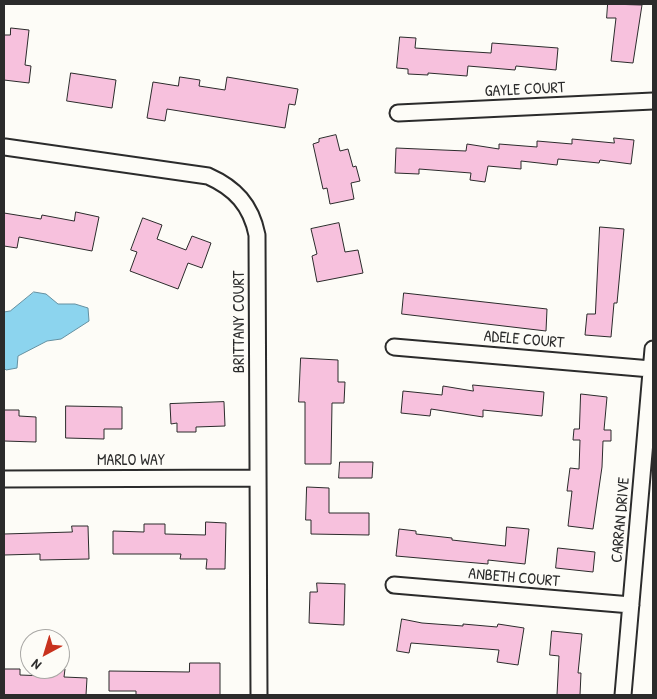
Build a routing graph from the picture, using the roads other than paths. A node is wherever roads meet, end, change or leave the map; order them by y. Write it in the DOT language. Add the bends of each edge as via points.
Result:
graph roads {
  1 [pos="653,101"];
  2 [pos="398,113"];
  3 [pos="5,147"];
  4 [pos="394,347"];
  5 [pos="653,349"];
  6 [pos="652,369"];
  7 [pos="258,478"];
  8 [pos="4,479"];
  9 [pos="394,585"];
  10 [pos="631,605"];
  11 [pos="260,695"];
  12 [pos="623,695"];
  1 -- 2 [label="street, GAYLE COURT"];
  3 -- 7 [label="street, BRITTANY COURT" via="208,176 226,184 240,197 250,212 257,235"];
  4 -- 6 [label="street, ADELE COURT"];
  5 -- 6 [label="street, CARRAN DRIVE"];
  6 -- 10 [label="street, CARRAN DRIVE"];
  7 -- 8 [label="street, MARLO WAY"];
  7 -- 11 [label="street, BRITTANY COURT"];
  9 -- 10 [label="street, ANBETH COURT"];
  10 -- 12 [label="street, CARRAN DRIVE"];
}
